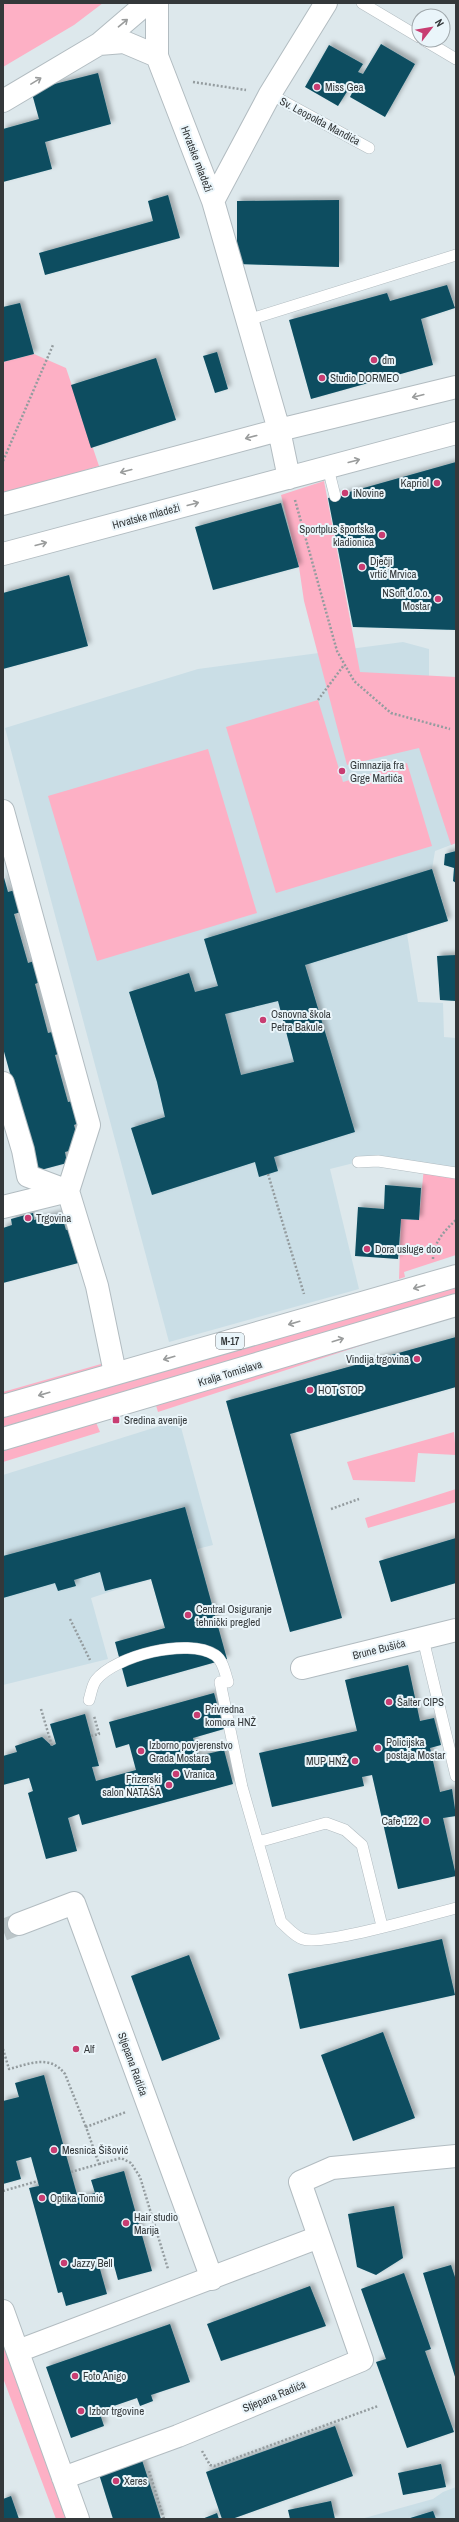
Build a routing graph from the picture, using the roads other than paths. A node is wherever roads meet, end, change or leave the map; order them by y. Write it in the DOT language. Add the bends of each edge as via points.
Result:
graph roads {
  1 [pos="147,3"];
  2 [pos="157,3"];
  3 [pos="326,3"];
  4 [pos="362,3"];
  5 [pos="411,32"];
  6 [pos="99,44"];
  7 [pos="437,48"];
  8 [pos="157,56"];
  9 [pos="456,59"];
  10 [pos="270,94"];
  11 [pos="3,101"];
  12 [pos="369,148"];
  13 [pos="213,201"];
  14 [pos="456,255"];
  15 [pos="248,320"];
  16 [pos="456,387"];
  17 [pos="279,430"];
  18 [pos="456,433"];
  19 [pos="328,468"];
  20 [pos="289,478"];
  21 [pos="335,496"];
  22 [pos="3,504"];
  23 [pos="3,554"];
  24 [pos="3,811"];
  25 [pos="6,839"];
  26 [pos="3,1082"];
  27 [pos="358,1162"];
  28 [pos="456,1173"];
  29 [pos="68,1191"];
  30 [pos="3,1206"];
  31 [pos="456,1276"];
  32 [pos="456,1304"];
  33 [pos="115,1374"];
  34 [pos="3,1406"];
  35 [pos="3,1439"];
  36 [pos="456,1630"];
  37 [pos="423,1638"];
  38 [pos="302,1668"];
  39 [pos="89,1700"];
  40 [pos="456,1776"];
  41 [pos="258,1842"];
  42 [pos="456,1908"];
  43 [pos="19,1924"];
  44 [pos="382,1926"];
  45 [pos="456,2156"];
  46 [pos="319,2237"];
  47 [pos="212,2279"];
  48 [pos="3,2311"];
  49 [pos="18,2351"];
  50 [pos="63,2478"];
  51 [pos="78,2519"];
  6 -- 1 [label="street, one-way"];
  2 -- 8 [label="street"];
  3 -- 10 [label="street, Sv. Leopolda Mandića"];
  4 -- 5 [label="lane"];
  6 -- 8 [label="street" via="124,42"];
  11 -- 6 [label="street, one-way"];
  7 -- 9 [label="lane"];
  8 -- 13 [label="street, Hrvatske mladeži"];
  10 -- 12 [label="lane, Sv. Leopolda Mandića"];
  10 -- 13 [label="street, Sv. Leopolda Mandića"];
  13 -- 15 [label="street, Hrvatske mladeži"];
  14 -- 15 [label="lane"];
  15 -- 17 [label="street, Hrvatske mladeži"];
  16 -- 17 [label="street, one-way"];
  17 -- 20 [label="street, Hrvatske mladeži"];
  17 -- 22 [label="street, one-way"];
  19 -- 18 [label="street, Hrvatske mladeži, one-way"];
  19 -- 20 [label="street, Hrvatske mladeži"];
  19 -- 21 [label="lane"];
  23 -- 20 [label="street, Hrvatske mladeži, one-way"];
  24 -- 25 [label="street"];
  25 -- 29 [label="street" via="89,1125"];
  26 -- 29 [label="street" via="28,1176"];
  27 -- 28 [label="lane" via="378,1161"];
  29 -- 30 [label="street"];
  29 -- 33 [label="street" via="97,1286"];
  31 -- 33 [label="street, M-17, one-way"];
  35 -- 32 [label="street, Kralja Tomislava, one-way"];
  33 -- 34 [label="street, M-17, one-way"];
  36 -- 37 [label="street, Brune Bušića"];
  37 -- 38 [label="street, Brune Bušića"];
  37 -- 40 [label="lane"];
  39 -- 41 [label="lane" via="95,1681 109,1669 140,1657 183,1647 195,1647 216,1655 221,1661 242,1787"];
  41 -- 44 [label="lane" via="282,1922 294,1934 304,1939 328,1939"];
  41 -- 44 [label="lane" via="326,1823 345,1830 362,1845"];
  42 -- 44 [label="lane"];
  43 -- 47 [label="street, Stjepana Radića" via="74,1903"];
  45 -- 46 [label="street, Stjepana Radića" via="332,2168 300,2182"];
  46 -- 47 [label="street"];
  46 -- 50 [label="street, Stjepana Radića" via="362,2360"];
  47 -- 49 [label="street"];
  48 -- 49 [label="street"];
  49 -- 50 [label="street"];
  50 -- 51 [label="street"];
}
